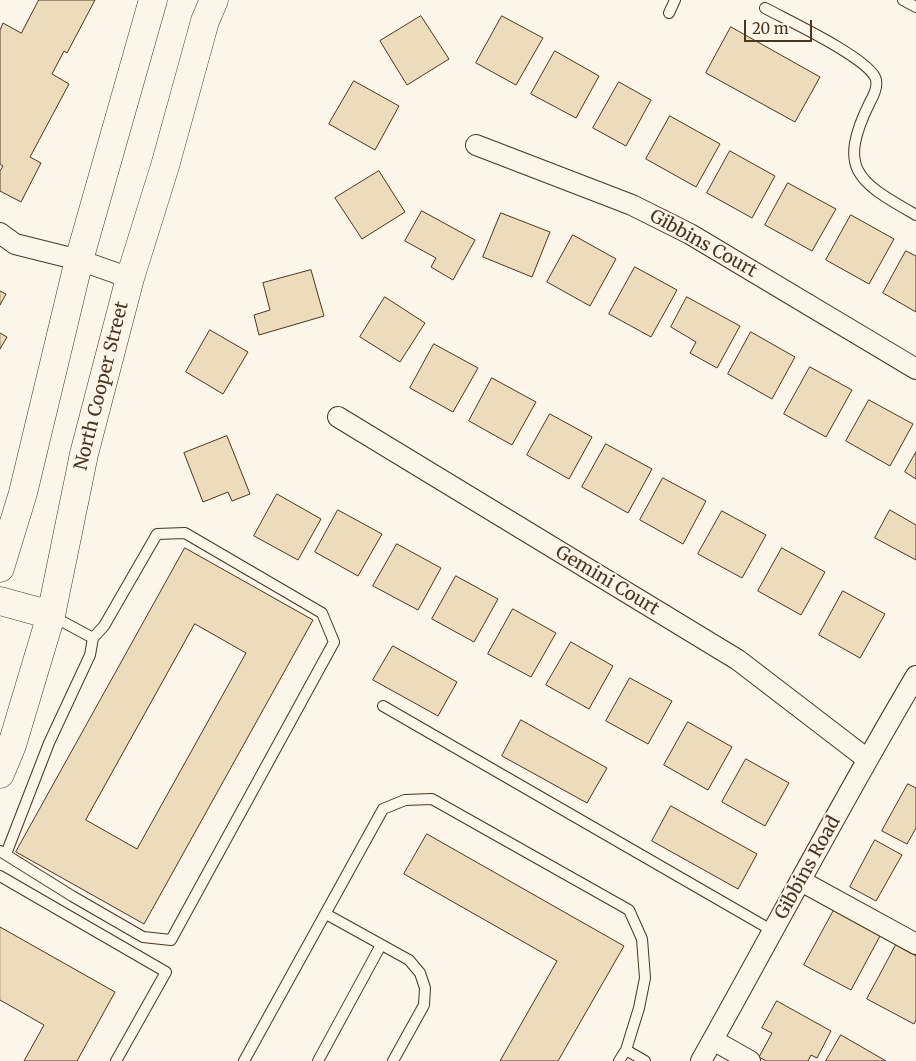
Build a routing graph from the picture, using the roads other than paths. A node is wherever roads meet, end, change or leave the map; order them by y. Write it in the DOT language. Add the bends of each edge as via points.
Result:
graph roads {
  1 [pos="153,0"];
  2 [pos="214,0"];
  3 [pos="675,0"];
  4 [pos="903,0"];
  5 [pos="916,7"];
  6 [pos="765,8"];
  7 [pos="669,13"];
  8 [pos="476,145"];
  9 [pos="916,215"];
  10 [pos="0,233"];
  11 [pos="79,260"];
  12 [pos="130,278"];
  13 [pos="916,369"];
  14 [pos="338,417"];
  15 [pos="0,568"];
  16 [pos="0,601"];
  17 [pos="50,615"];
  18 [pos="93,638"];
  19 [pos="916,676"];
  20 [pos="383,706"];
  21 [pos="867,759"];
  22 [pos="0,774"];
  23 [pos="3,852"];
  24 [pos="0,876"];
  25 [pos="801,881"];
  26 [pos="326,914"];
  27 [pos="774,931"];
  28 [pos="916,944"];
  29 [pos="381,945"];
  30 [pos="713,1040"];
  31 [pos="626,1050"];
  32 [pos="116,1061"];
  33 [pos="244,1061"];
  34 [pos="318,1061"];
  35 [pos="393,1061"];
  36 [pos="620,1061"];
  37 [pos="644,1061"];
  38 [pos="701,1061"];
  39 [pos="750,1061"];
  1 -- 11 [label="main road"];
  2 -- 12 [label="main road, North Cooper Street"];
  3 -- 7 [label="lane"];
  4 -- 5 [label="lane"];
  6 -- 9 [label="lane" via="853,56 876,78 876,88 854,147 859,173 878,193"];
  8 -- 13 [label="street, Gibbins Court" via="632,205 690,234"];
  10 -- 11 [label="street" via="15,244"];
  11 -- 12 [label="street"];
  11 -- 15 [label="main road" via="23,493"];
  12 -- 17 [label="main road, North Cooper Street" via="84,454"];
  14 -- 21 [label="street, Gemini Court" via="738,660"];
  16 -- 17 [label="main road"];
  17 -- 18 [label="lane"];
  17 -- 22 [label="main road, North Cooper Street" via="12,745"];
  18 -- 23 [label="lane" via="90,656"];
  18 -- 23 [label="lane" via="104,626 157,534 185,533 322,613 334,642 171,940 143,937"];
  19 -- 21 [label="street, Gibbins Road"];
  20 -- 27 [label="lane"];
  21 -- 25 [label="street, Gibbins Road"];
  24 -- 32 [label="lane" via="166,972"];
  25 -- 27 [label="street, Gibbins Road"];
  25 -- 28 [label="street"];
  26 -- 29 [label="lane"];
  26 -- 31 [label="lane" via="384,809 405,800 432,798 629,910 642,939 645,978"];
  26 -- 33 [label="lane"];
  27 -- 30 [label="street, Gibbins Road"];
  29 -- 34 [label="lane"];
  29 -- 35 [label="lane" via="408,960 420,973 425,988 424,1005"];
  30 -- 38 [label="street, Gibbins Road"];
  30 -- 39 [label="street"];
  31 -- 36 [label="lane"];
  31 -- 37 [label="lane"];
}
